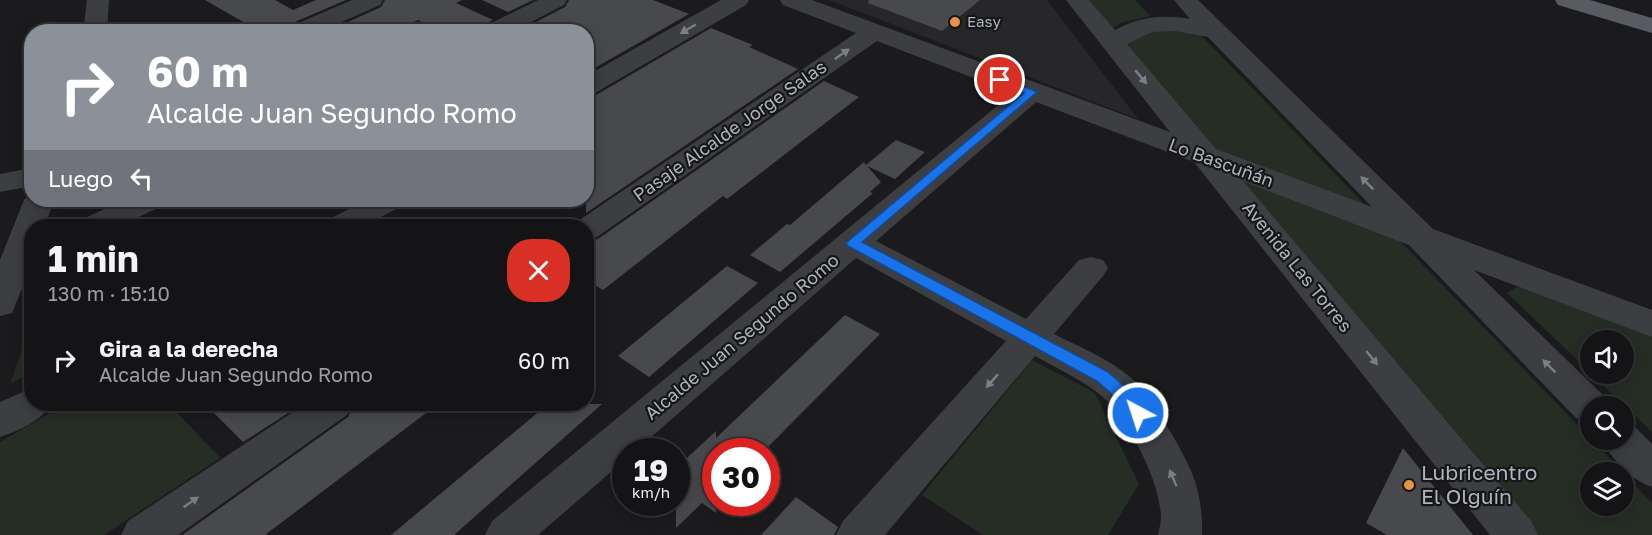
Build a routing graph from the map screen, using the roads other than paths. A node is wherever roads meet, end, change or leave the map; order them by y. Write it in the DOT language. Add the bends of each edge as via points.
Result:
graph roads {
  1 [pos="98,0"];
  2 [pos="372,0"];
  3 [pos="556,0"];
  4 [pos="738,0"];
  5 [pos="791,0"];
  6 [pos="1077,0"];
  7 [pos="1185,0"];
  8 [pos="1574,1"];
  9 [pos="96,24"];
  10 [pos="316,24"];
  11 [pos="508,24"];
  12 [pos="1652,26"];
  13 [pos="874,32"];
  14 [pos="1216,32"];
  15 [pos="1113,43"];
  16 [pos="594,82"];
  17 [pos="1031,92"];
  18 [pos="1209,159"];
  19 [pos="24,178"];
  20 [pos="0,183"];
  21 [pos="134,207"];
  22 [pos="375,207"];
  23 [pos="109,219"];
  24 [pos="354,219"];
  25 [pos="594,224"];
  26 [pos="1418,235"];
  27 [pos="853,243"];
  28 [pos="23,261"];
  29 [pos="1091,268"];
  30 [pos="0,304"];
  31 [pos="1652,324"];
  32 [pos="1030,337"];
  33 [pos="1580,397"];
  34 [pos="24,408"];
  35 [pos="324,411"];
  36 [pos="0,421"];
  37 [pos="1632,450"];
  38 [pos="1652,470"];
  39 [pos="143,535"];
  40 [pos="507,535"];
  41 [pos="858,535"];
  42 [pos="1180,535"];
  43 [pos="1516,535"];
  1 -- 9 [label="street"];
  2 -- 10 [label="street"];
  3 -- 11 [label="street"];
  4 -- 16 [label="street, one-way"];
  5 -- 13 [label="street, Lo Bascuñán"];
  6 -- 15 [label="street, Avenida Las Torres"];
  7 -- 14 [label="street"];
  8 -- 12 [label="main road"];
  13 -- 17 [label="street, Lo Bascuñán"];
  25 -- 13 [label="street, Pasaje Alcalde Jorge Salas, one-way"];
  14 -- 15 [label="street" via="1183,24 1150,23"];
  26 -- 14 [label="street, one-way"];
  15 -- 18 [label="street, Avenida Las Torres, one-way"];
  17 -- 18 [label="street, Lo Bascuñán"];
  17 -- 27 [label="street, Alcalde Juan Segundo Romo"];
  18 -- 26 [label="street, Lo Bascuñán"];
  18 -- 43 [label="street, Avenida Las Torres, one-way"];
  19 -- 20 [label="street"];
  21 -- 23 [label="street"];
  22 -- 24 [label="street"];
  26 -- 31 [label="street, Lo Bascuñán"];
  33 -- 26 [label="street, one-way"];
  27 -- 32 [label="street"];
  27 -- 40 [label="street, Alcalde Juan Segundo Romo"];
  28 -- 30 [label="street"];
  29 -- 32 [label="street"];
  32 -- 41 [label="street, one-way"];
  42 -- 32 [label="street, one-way" via="1182,516 1174,479 1128,399 1103,377"];
  34 -- 36 [label="street"];
  39 -- 35 [label="street, one-way"];
  37 -- 38 [label="street"];
}
